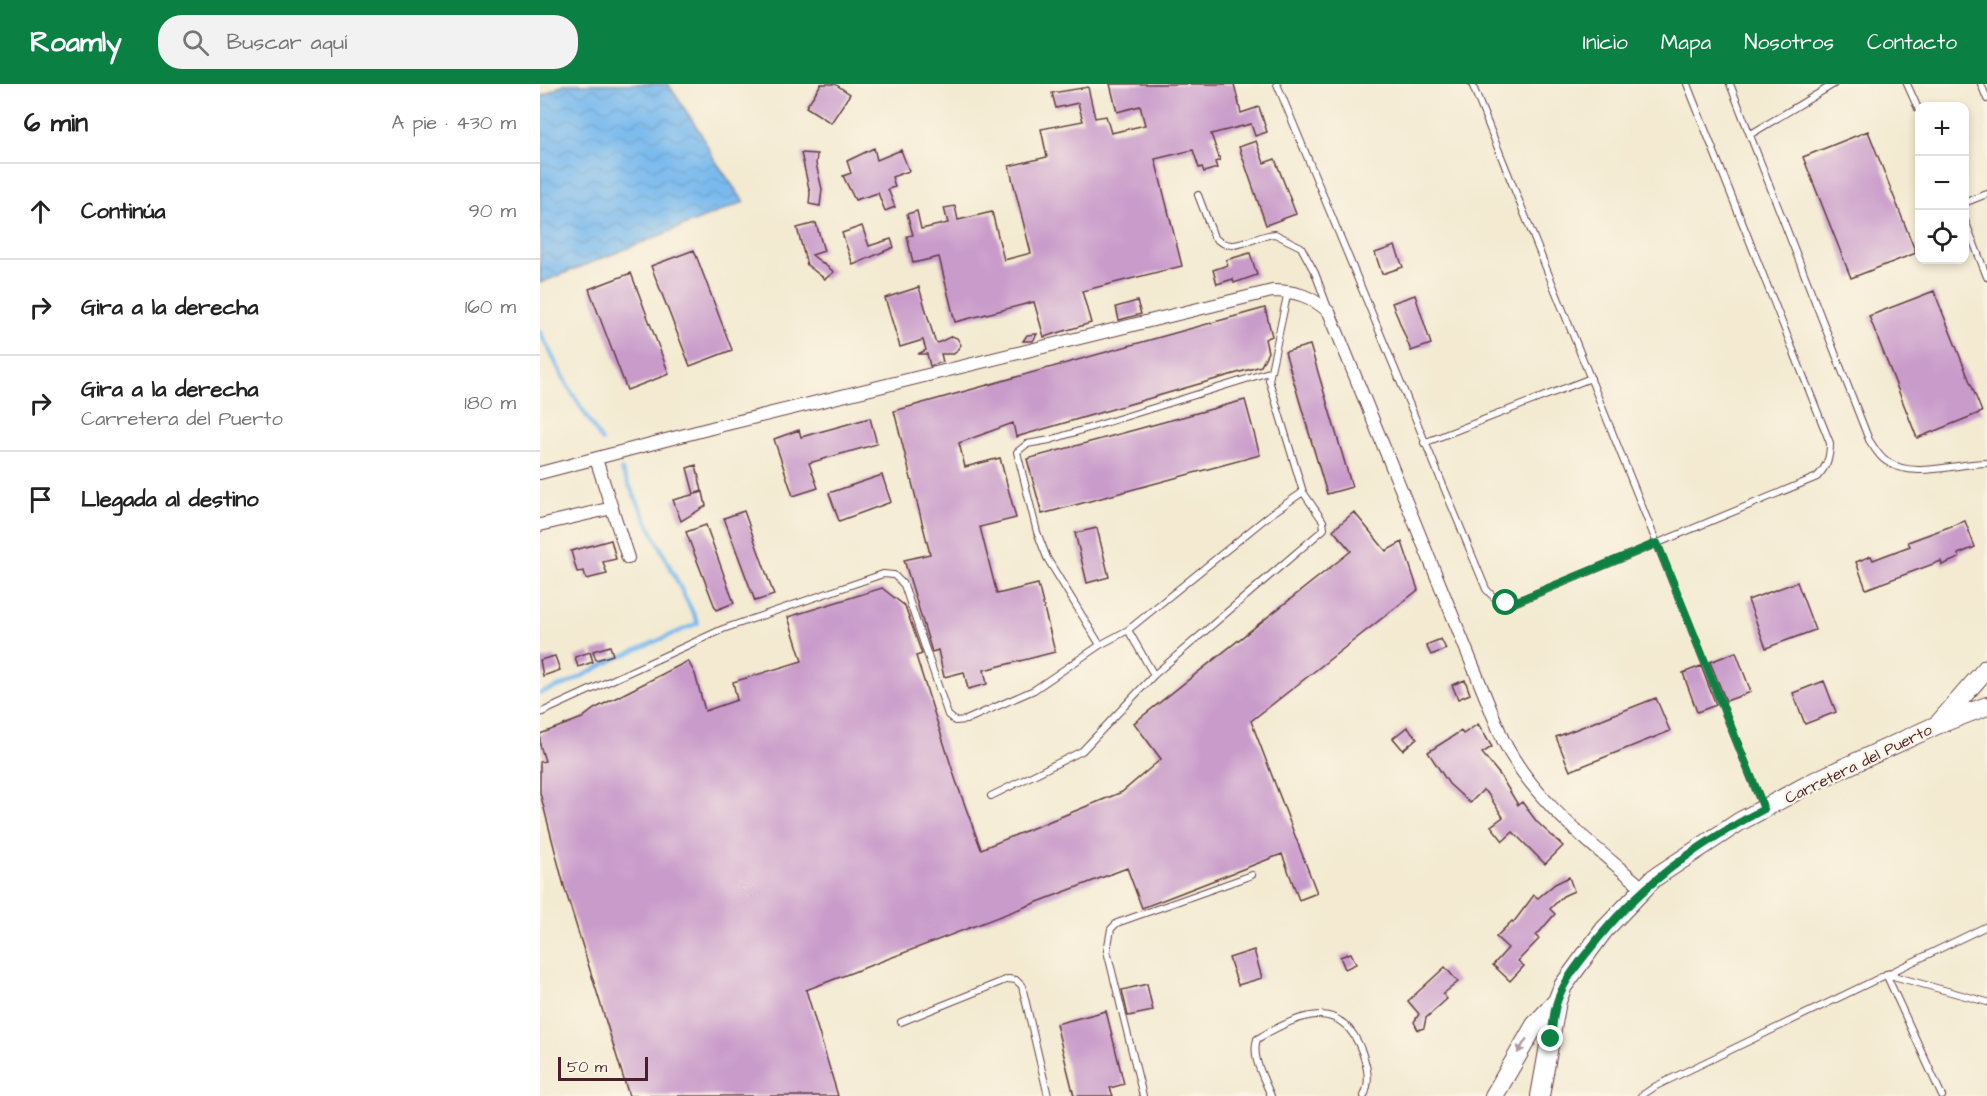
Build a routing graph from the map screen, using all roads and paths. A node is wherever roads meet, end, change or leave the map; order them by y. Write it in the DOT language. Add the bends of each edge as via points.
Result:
graph roads {
  1 [pos="1277,84"];
  2 [pos="1472,84"];
  3 [pos="1688,84"];
  4 [pos="1730,84"];
  5 [pos="1834,84"];
  6 [pos="1907,84"];
  7 [pos="1981,84"];
  8 [pos="1987,99"];
  9 [pos="1915,102"];
  10 [pos="1751,134"];
  11 [pos="1987,194"];
  12 [pos="1198,195"];
  13 [pos="1969,201"];
  14 [pos="1969,229"];
  15 [pos="1987,277"];
  16 [pos="1289,291"];
  17 [pos="1329,312"];
  18 [pos="1269,372"];
  19 [pos="1591,378"];
  20 [pos="1424,443"];
  21 [pos="596,459"];
  22 [pos="1987,463"];
  23 [pos="540,473"];
  24 [pos="1303,492"];
  25 [pos="612,508"];
  26 [pos="540,525"];
  27 [pos="1657,543"];
  28 [pos="628,558"];
  29 [pos="1128,630"];
  30 [pos="1100,645"];
  31 [pos="1987,668"];
  32 [pos="1154,675"];
  33 [pos="1987,706"];
  34 [pos="540,713"];
  35 [pos="1937,725"];
  36 [pos="991,796"];
  37 [pos="1764,809"];
  38 [pos="1252,876"];
  39 [pos="1644,889"];
  40 [pos="1987,926"];
  41 [pos="1886,974"];
  42 [pos="1557,1002"];
  43 [pos="1987,1002"];
  44 [pos="901,1022"];
  45 [pos="1048,1096"];
  46 [pos="1143,1096"];
  47 [pos="1271,1096"];
  48 [pos="1364,1096"];
  49 [pos="1494,1096"];
  50 [pos="1505,1096"];
  51 [pos="1510,1096"];
  52 [pos="1540,1096"];
  53 [pos="1641,1096"];
  54 [pos="1942,1096"];
  1 -- 20 [label="lane"];
  2 -- 19 [label="lane"];
  3 -- 27 [label="lane" via="1830,443 1830,457 1817,477"];
  4 -- 10 [label="lane"];
  5 -- 10 [label="lane"];
  6 -- 9 [label="lane"];
  7 -- 8 [label="lane"];
  10 -- 22 [label="lane" via="1869,440 1885,461 1900,468"];
  11 -- 13 [label="lane"];
  12 -- 17 [label="lane" via="1218,242 1238,245 1275,234 1301,247 1316,273"];
  14 -- 15 [label="lane"];
  16 -- 17 [label="street" via="1314,299"];
  16 -- 18 [label="lane"];
  16 -- 21 [label="street" via="1272,291"];
  17 -- 39 [label="street" via="1520,772 1555,813"];
  18 -- 24 [label="lane"];
  18 -- 30 [label="lane" via="1027,444 1017,452 1047,558"];
  19 -- 20 [label="lane"];
  19 -- 27 [label="lane"];
  20 -- 27 [label="lane" via="1486,589 1494,599 1515,602"];
  21 -- 23 [label="street"];
  21 -- 25 [label="street"];
  24 -- 29 [label="lane"];
  24 -- 32 [label="lane" via="1323,520 1324,529"];
  25 -- 26 [label="street"];
  25 -- 28 [label="street"];
  27 -- 37 [label="lane"];
  29 -- 30 [label="lane"];
  29 -- 32 [label="lane"];
  30 -- 34 [label="lane" via="1034,690 966,720 955,721 948,716 904,585 894,575 883,574 723,629"];
  31 -- 35 [label="main road"];
  32 -- 36 [label="lane" via="1082,751"];
  33 -- 35 [label="main road, Carretera del Puerto"];
  35 -- 37 [label="main road, Carretera del Puerto"];
  37 -- 39 [label="main road, Carretera del Puerto" via="1654,878"];
  38 -- 46 [label="lane" via="1117,923 1111,929 1107,951"];
  39 -- 42 [label="main road, Carretera del Puerto" via="1604,930 1570,974"];
  40 -- 41 [label="lane"];
  41 -- 43 [label="lane"];
  41 -- 53 [label="lane"];
  41 -- 54 [label="lane"];
  42 -- 49 [label="main road, Carretera del Puerto, one-way" via="1535,1025"];
  42 -- 52 [label="main road, Carretera del Puerto"];
  44 -- 45 [label="lane" via="1008,979 1016,980 1022,986"];
  47 -- 48 [label="lane" via="1256,1058 1257,1039 1280,1025 1318,1013 1340,1020 1354,1032 1368,1070"];
  50 -- 51 [label="main road"];
}
